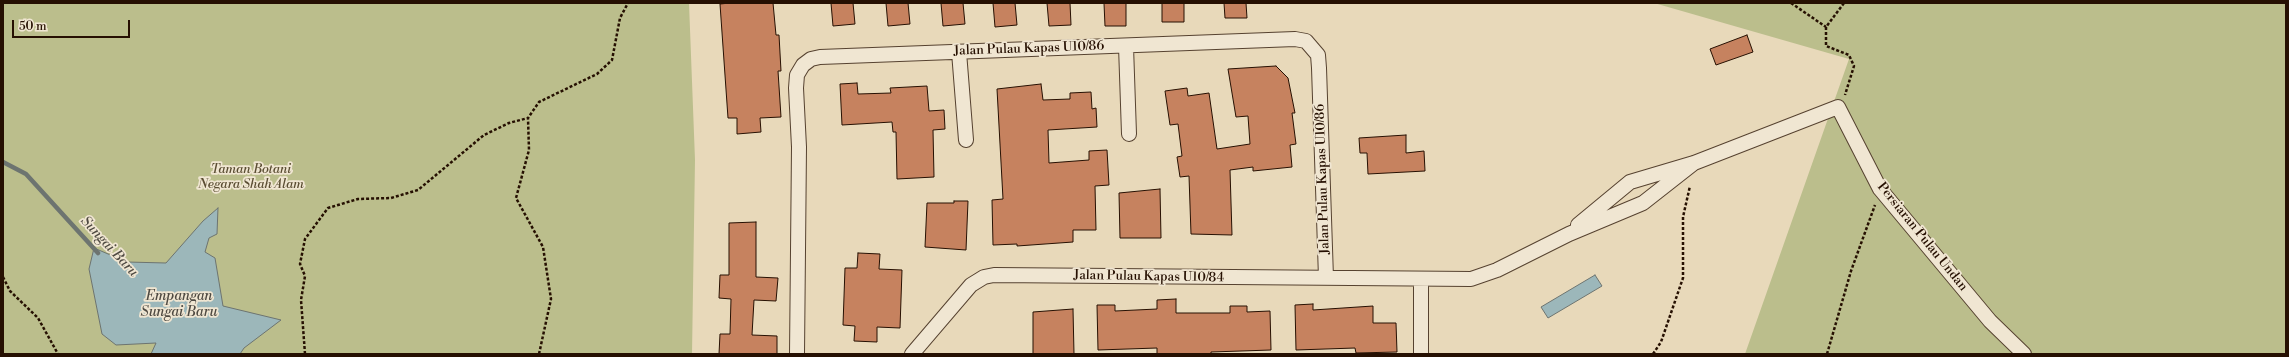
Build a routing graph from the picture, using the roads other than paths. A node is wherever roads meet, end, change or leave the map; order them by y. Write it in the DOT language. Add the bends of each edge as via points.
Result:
graph roads {
  1 [pos="1126,46"];
  2 [pos="959,52"];
  3 [pos="1129,134"];
  4 [pos="966,140"];
  5 [pos="1694,164"];
  6 [pos="1569,234"];
  7 [pos="1326,278"];
  8 [pos="1421,279"];
  9 [pos="797,354"];
  10 [pos="912,354"];
  11 [pos="1420,354"];
  12 [pos="2024,354"];
  1 -- 2 [label="street, Jalan Pulau Kapas U10/86"];
  1 -- 3 [label="street"];
  1 -- 7 [label="street, Jalan Pulau Kapas U10/86" via="1295,39 1306,41 1313,48 1318,55 1319,68"];
  2 -- 4 [label="street"];
  2 -- 9 [label="street, Jalan Pulau Kapas U10/86" via="820,57 811,59 797,74"];
  5 -- 6 [label="street" via="1643,203"];
  5 -- 6 [label="street" via="1630,182"];
  5 -- 12 [label="street, Persiaran Pulau Undan" via="1838,107 1880,189 1990,321"];
  6 -- 8 [label="street, Jalan Pulau Kapas U10/84" via="1497,270 1471,279"];
  7 -- 8 [label="street, Jalan Pulau Kapas U10/84"];
  7 -- 10 [label="street, Jalan Pulau Kapas U10/84" via="984,277 971,285"];
  8 -- 11 [label="street"];
}
